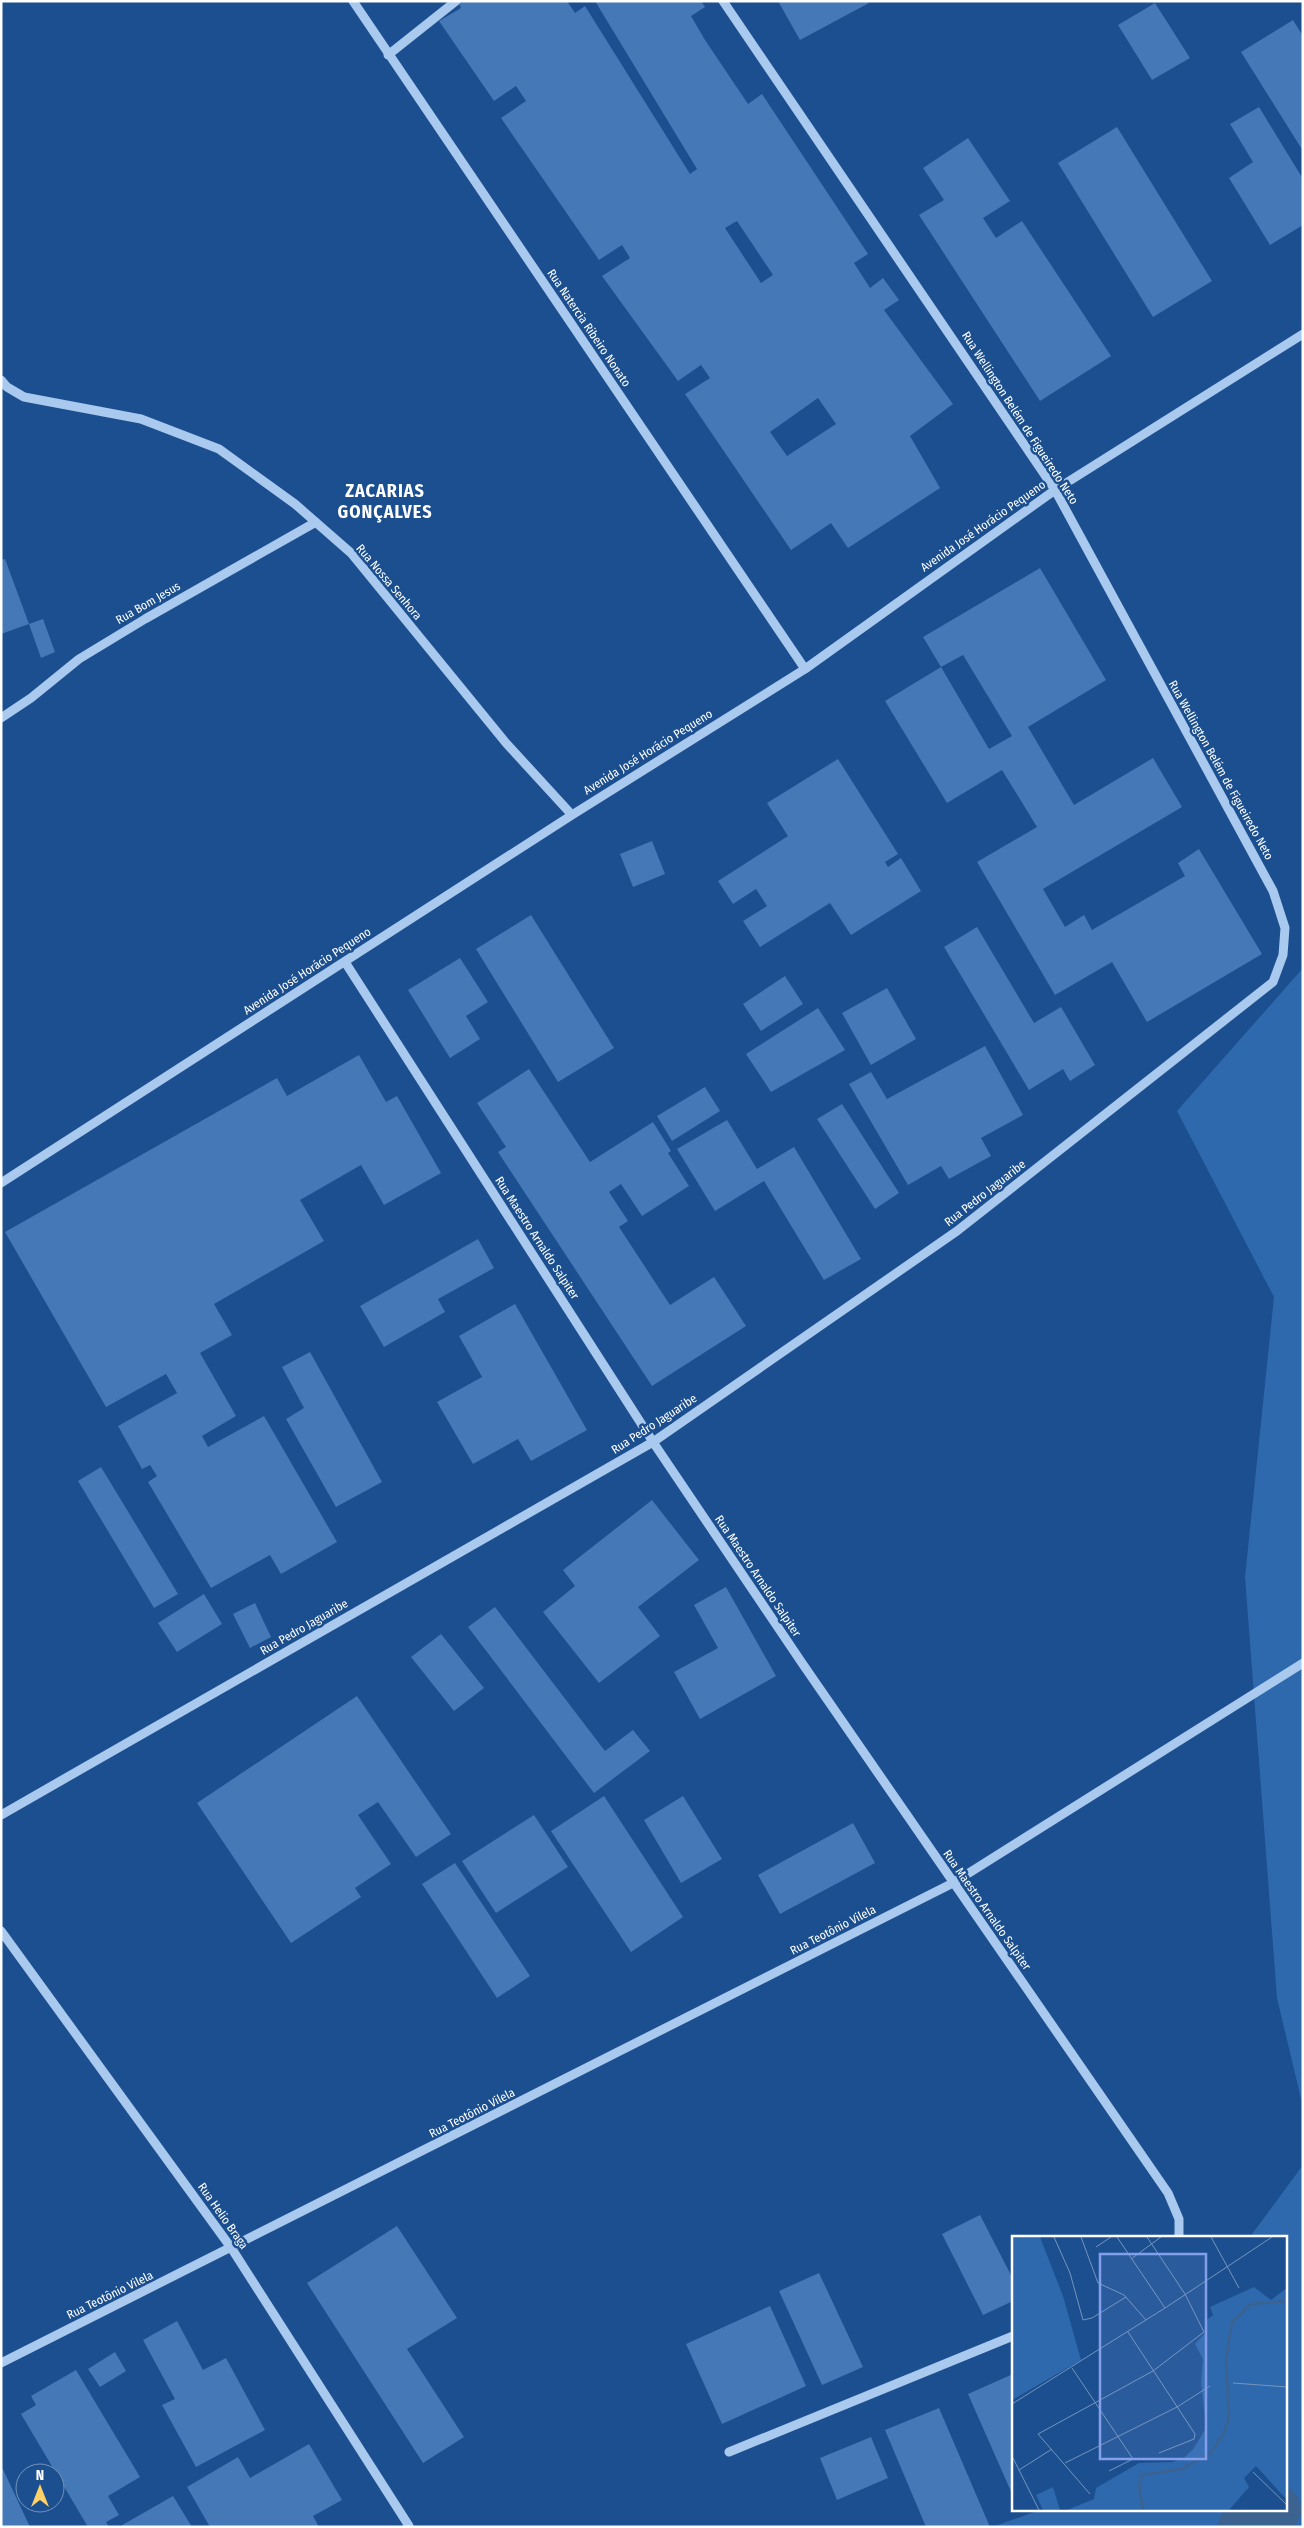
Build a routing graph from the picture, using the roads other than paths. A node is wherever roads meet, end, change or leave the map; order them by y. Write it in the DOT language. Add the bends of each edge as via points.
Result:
graph roads {
  1 [pos="353,1"];
  2 [pos="456,1"];
  3 [pos="723,1"];
  4 [pos="388,54"];
  5 [pos="1303,334"];
  6 [pos="1,380"];
  7 [pos="1055,490"];
  8 [pos="316,522"];
  9 [pos="805,669"];
  10 [pos="1,718"];
  11 [pos="572,815"];
  12 [pos="345,962"];
  13 [pos="1273,982"];
  14 [pos="1,1183"];
  15 [pos="652,1442"];
  16 [pos="1303,1663"];
  17 [pos="1,1815"];
  18 [pos="953,1883"];
  19 [pos="1,1931"];
  20 [pos="1179,2236"];
  21 [pos="232,2249"];
  22 [pos="1012,2336"];
  23 [pos="1,2363"];
  24 [pos="729,2452"];
  25 [pos="408,2526"];
  1 -- 4 [label="street, Rua Natercia Ribeiro Nonato"];
  2 -- 4 [label="street"];
  3 -- 7 [label="street, Rua Wellington Belém de Figueiredo Neto"];
  4 -- 9 [label="street, Rua Natercia Ribeiro Nonato"];
  5 -- 7 [label="street, Avenida José Horácio Pequeno"];
  6 -- 8 [label="street, Rua Nossa Senhora" via="24,397 141,419 219,449"];
  7 -- 9 [label="street, Avenida José Horácio Pequeno"];
  7 -- 13 [label="street, Rua Wellington Belém de Figueiredo Neto" via="1273,890 1285,928 1283,955"];
  8 -- 10 [label="street, Rua Bom Jesus" via="95,649"];
  8 -- 11 [label="street, Rua Nossa Senhora" via="351,553 506,743"];
  9 -- 11 [label="street, Avenida José Horácio Pequeno"];
  11 -- 12 [label="street, Avenida José Horácio Pequeno"];
  12 -- 14 [label="street, Avenida José Horácio Pequeno"];
  12 -- 15 [label="street, Rua Maestro Arnaldo Salpiter"];
  13 -- 15 [label="street, Rua Pedro Jaguaribe" via="957,1231"];
  15 -- 17 [label="street, Rua Pedro Jaguaribe"];
  15 -- 18 [label="street, Rua Maestro Arnaldo Salpiter"];
  16 -- 18 [label="street, Rua Teotônio Vilela"];
  18 -- 20 [label="street, Rua Maestro Arnaldo Salpiter" via="1168,2193 1179,2219"];
  18 -- 21 [label="street, Rua Teotônio Vilela"];
  19 -- 21 [label="street, Rua Helio Braga"];
  21 -- 23 [label="street, Rua Teotônio Vilela"];
  21 -- 25 [label="street, Rua Helio Braga"];
  22 -- 24 [label="street"];
}
